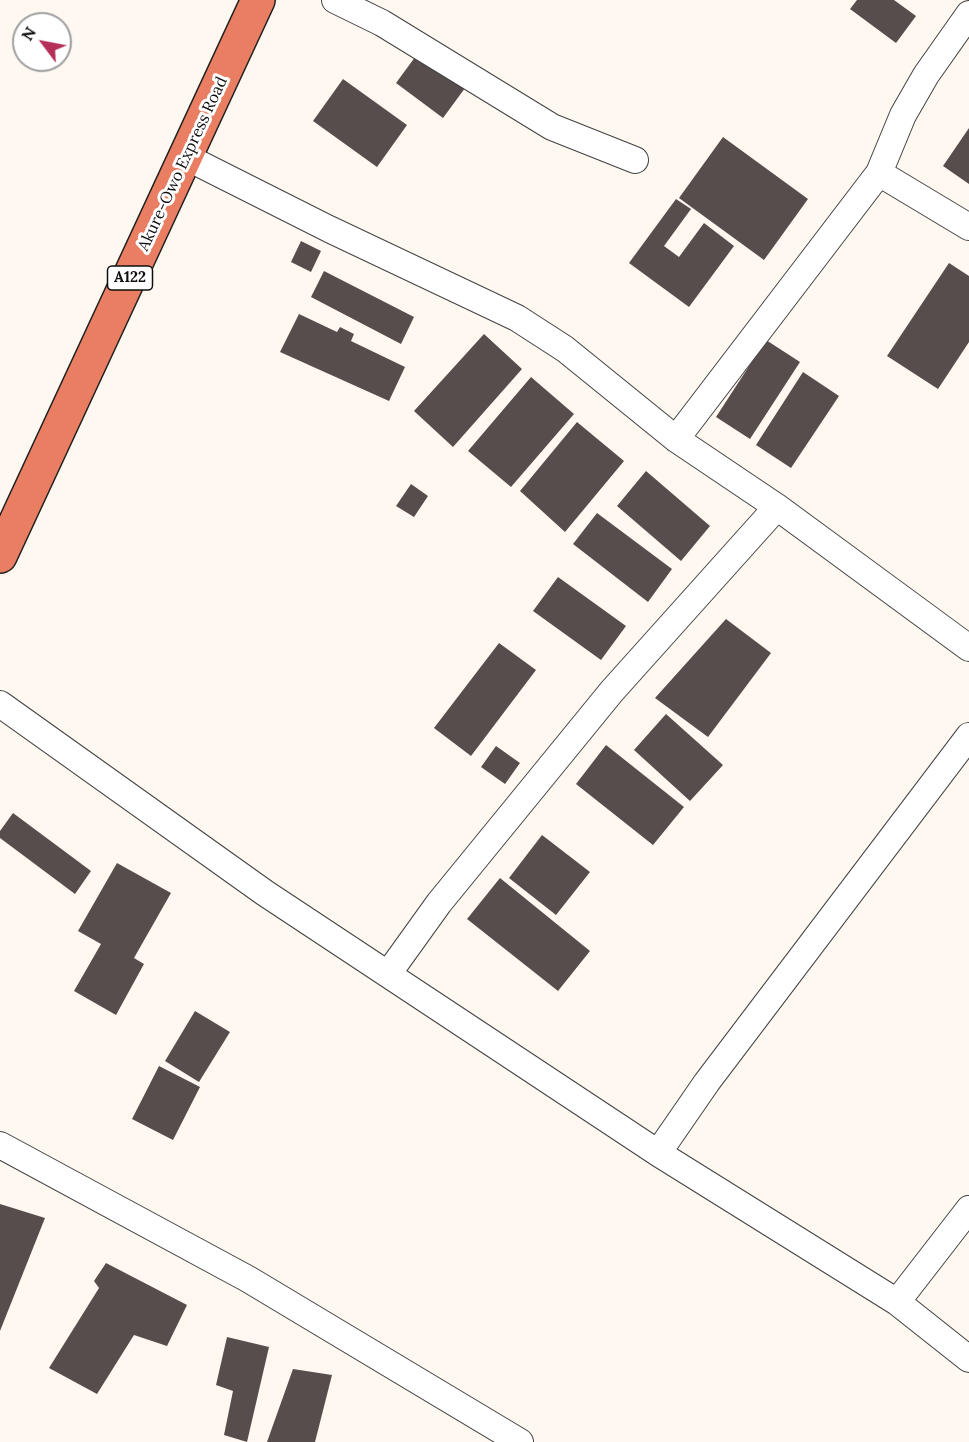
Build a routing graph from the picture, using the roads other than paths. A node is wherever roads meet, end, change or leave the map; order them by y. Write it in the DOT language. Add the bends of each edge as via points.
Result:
graph roads {
  1 [pos="258,0"];
  2 [pos="335,0"];
  3 [pos="969,14"];
  4 [pos="186,157"];
  5 [pos="635,160"];
  6 [pos="879,173"];
  7 [pos="969,228"];
  8 [pos="676,439"];
  9 [pos="777,507"];
  10 [pos="0,556"];
  11 [pos="969,648"];
  12 [pos="0,704"];
  13 [pos="969,736"];
  14 [pos="388,974"];
  15 [pos="0,1145"];
  16 [pos="658,1153"];
  17 [pos="969,1209"];
  18 [pos="897,1302"];
  19 [pos="969,1359"];
  20 [pos="520,1442"];
  1 -- 4 [label="highway, Akure-Owo Express Road / A122"];
  2 -- 5 [label="street" via="382,23 552,127"];
  3 -- 6 [label="street" via="903,115"];
  4 -- 8 [label="street" via="517,318 565,349"];
  4 -- 10 [label="highway, Akure-Owo Express Road / A122"];
  6 -- 7 [label="street"];
  6 -- 8 [label="street"];
  8 -- 9 [label="street"];
  9 -- 11 [label="street"];
  9 -- 14 [label="street" via="612,691 439,903"];
  12 -- 14 [label="street" via="265,893"];
  13 -- 16 [label="street" via="728,1054"];
  14 -- 16 [label="street"];
  15 -- 20 [label="street" via="248,1279"];
  16 -- 18 [label="street"];
  17 -- 18 [label="street"];
  18 -- 19 [label="street"];
}
